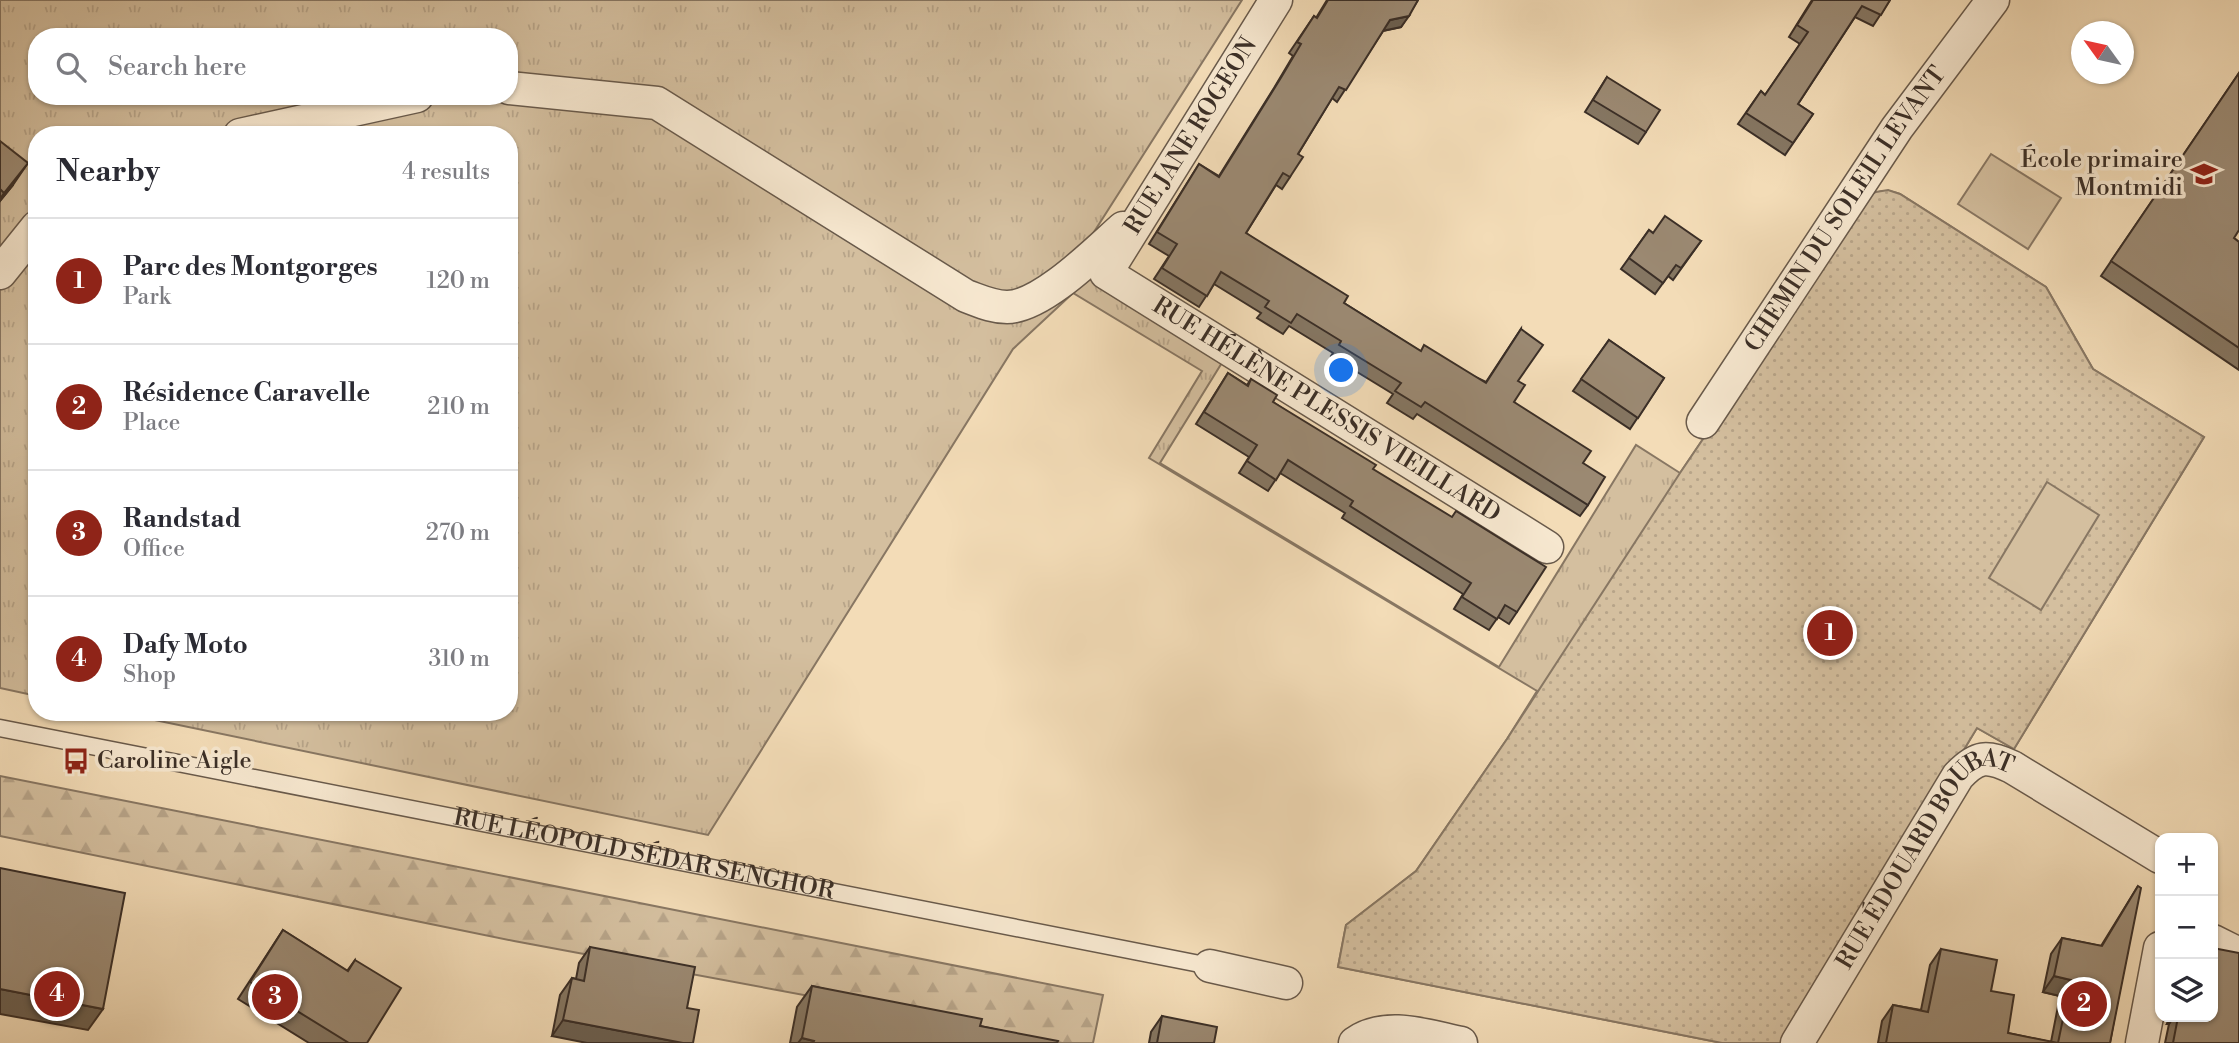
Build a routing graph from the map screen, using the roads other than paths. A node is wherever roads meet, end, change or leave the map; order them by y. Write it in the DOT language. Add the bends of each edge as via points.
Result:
graph roads {
  1 [pos="1276,0"];
  2 [pos="1993,0"];
  3 [pos="518,89"];
  4 [pos="376,105"];
  5 [pos="281,126"];
  6 [pos="1146,209"];
  7 [pos="28,238"];
  8 [pos="0,273"];
  9 [pos="1106,273"];
  10 [pos="1703,422"];
  11 [pos="1547,547"];
  12 [pos="0,729"];
  13 [pos="2155,855"];
  14 [pos="2218,944"];
  15 [pos="2239,954"];
  16 [pos="2158,959"];
  17 [pos="1210,966"];
  18 [pos="1286,983"];
  19 [pos="1359,1040"];
  20 [pos="1461,1043"];
  21 [pos="1797,1043"];
  22 [pos="2142,1043"];
  1 -- 6 [label="street, RUE JANE ROGEON"];
  2 -- 10 [label="street, CHEMIN DU SOLEIL LEVANT" via="1897,128"];
  3 -- 6 [label="street" via="657,103 965,296 991,306 1031,302"];
  4 -- 5 [label="street"];
  6 -- 9 [label="street, RUE JANE ROGEON"];
  7 -- 8 [label="street"];
  9 -- 11 [label="street, RUE HÉLÈNE PLESSIS VIEILLARD"];
  12 -- 17 [label="lane, RUE LÉOPOLD SÉDAR SENGHOR"];
  13 -- 21 [label="street, RUE ÉDOUARD BOUBAT" via="2012,767 1983,758 1969,764"];
  14 -- 15 [label="street"];
  16 -- 22 [label="street"];
  17 -- 18 [label="street, RUE LÉOPOLD SÉDAR SENGHOR"];
  19 -- 20 [label="street" via="1385,1031"];
}
